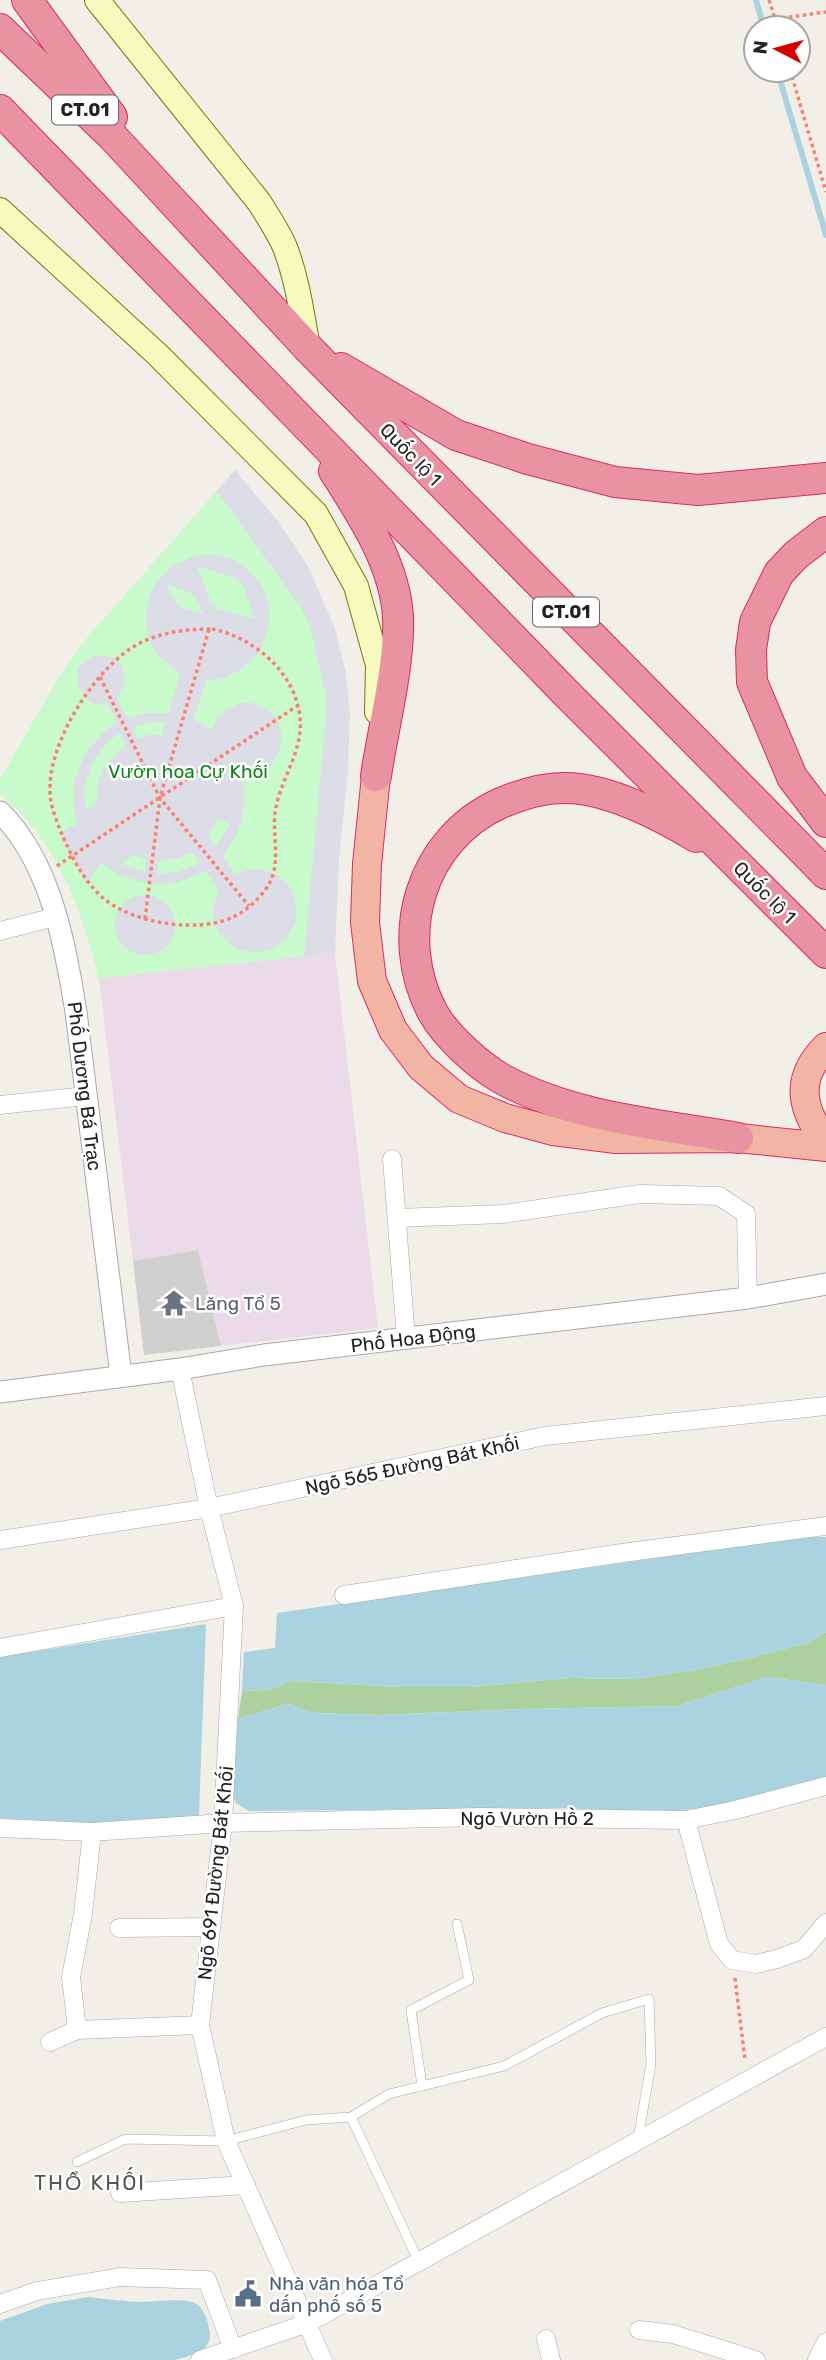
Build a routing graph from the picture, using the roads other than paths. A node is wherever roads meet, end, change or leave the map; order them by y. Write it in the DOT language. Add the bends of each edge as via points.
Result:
graph roads {
  1 [pos="27,0"];
  2 [pos="97,0"];
  3 [pos="0,29"];
  4 [pos="7,118"];
  5 [pos="167,194"];
  6 [pos="0,210"];
  7 [pos="308,348"];
  8 [pos="298,415"];
  9 [pos="826,478"];
  10 [pos="826,531"];
  11 [pos="376,776"];
  12 [pos="0,812"];
  13 [pos="826,822"];
  14 [pos="733,859"];
  15 [pos="826,874"];
  16 [pos="55,917"];
  17 [pos="0,931"];
  18 [pos="826,953"];
  19 [pos="826,1047"];
  20 [pos="86,1096"];
  21 [pos="0,1105"];
  22 [pos="738,1138"];
  23 [pos="826,1142"];
  24 [pos="826,1147"];
  25 [pos="392,1159"];
  26 [pos="397,1218"];
  27 [pos="826,1284"];
  28 [pos="748,1298"];
  29 [pos="406,1338"];
  30 [pos="180,1369"];
  31 [pos="121,1376"];
  32 [pos="0,1392"];
  33 [pos="826,1406"];
  34 [pos="209,1508"];
  35 [pos="826,1526"];
  36 [pos="0,1540"];
  37 [pos="344,1595"];
  38 [pos="234,1606"];
  39 [pos="0,1648"];
  40 [pos="826,1786"];
  41 [pos="686,1820"];
  42 [pos="223,1823"];
  43 [pos="0,1828"];
  44 [pos="92,1832"];
  45 [pos="826,1923"];
  46 [pos="457,1924"];
  47 [pos="212,1927"];
  48 [pos="119,1928"];
  49 [pos="200,2025"];
  50 [pos="77,2030"];
  51 [pos="826,2036"];
  52 [pos="50,2042"];
  53 [pos="422,2086"];
  54 [pos="351,2117"];
  55 [pos="638,2140"];
  56 [pos="226,2141"];
  57 [pos="78,2162"];
  58 [pos="246,2185"];
  59 [pos="120,2193"];
  60 [pos="419,2262"];
  61 [pos="0,2304"];
  62 [pos="308,2323"];
  63 [pos="639,2330"];
  64 [pos="546,2339"];
  65 [pos="826,2342"];
  66 [pos="233,2349"];
  67 [pos="200,2360"];
  68 [pos="323,2360"];
  69 [pos="551,2360"];
  70 [pos="756,2360"];
  71 [pos="817,2360"];
  1 -- 5 [label="highway"];
  2 -- 7 [label="main road" via="272,222 291,268"];
  3 -- 5 [label="highway, Quốc lộ 1 / CT.01"];
  4 -- 8 [label="highway, Quốc lộ 1 / CT.01"];
  5 -- 7 [label="highway, Quốc lộ 1 / CT.01"];
  6 -- 11 [label="main road" via="158,355 316,514 356,586 378,665"];
  7 -- 9 [label="highway" via="456,435 615,482 698,490"];
  7 -- 15 [label="highway, Quốc lộ 1 / CT.01"];
  8 -- 11 [label="highway" via="362,515 387,568 398,616 395,664"];
  8 -- 14 [label="highway, Quốc lộ 1 / CT.01"];
  10 -- 13 [label="highway" via="779,573 755,622 751,650 752,682 792,777"];
  11 -- 22 [label="highway" via="365,922 372,981 393,1030 421,1068 459,1099 553,1131 616,1139"];
  12 -- 16 [label="street, Phố Dương Bá Trạc" via="26,845"];
  14 -- 18 [label="highway, Quốc lộ 1 / CT.01"];
  14 -- 22 [label="highway" via="666,818 615,797 569,788 524,793 482,811 448,842 424,881 413,926 417,972 434,1015 463,1050 500,1077 541,1097 606,1115"];
  16 -- 17 [label="street"];
  16 -- 20 [label="street, Phố Dương Bá Trạc" via="68,962"];
  19 -- 23 [label="highway" via="809,1070 804,1103 811,1123"];
  20 -- 21 [label="street"];
  20 -- 31 [label="street, Phố Dương Bá Trạc"];
  22 -- 24 [label="highway"];
  25 -- 26 [label="street"];
  26 -- 28 [label="street" via="503,1214 640,1194 719,1196 746,1214"];
  26 -- 29 [label="street"];
  27 -- 28 [label="street, Phố Hoa Động"];
  28 -- 29 [label="street, Phố Hoa Động"];
  29 -- 30 [label="street, Phố Hoa Động"];
  30 -- 31 [label="street, Phố Hoa Động"];
  30 -- 34 [label="street, Ngõ 691 Đường Bát Khối"];
  31 -- 32 [label="street, Phố Hoa Động"];
  33 -- 34 [label="street, Ngõ 565 Đường Bát Khối" via="545,1436"];
  34 -- 36 [label="street, Ngõ 565 Đường Bát Khối"];
  34 -- 38 [label="street, Ngõ 691 Đường Bát Khối"];
  35 -- 37 [label="street"];
  38 -- 39 [label="street"];
  38 -- 42 [label="street, Ngõ 691 Đường Bát Khối"];
  40 -- 41 [label="street, Ngõ Vườn Hồ 2"];
  41 -- 42 [label="street, Ngõ Vườn Hồ 2" via="530,1817"];
  41 -- 45 [label="street" via="719,1944 732,1960 756,1964 804,1949"];
  42 -- 44 [label="street, Ngõ Vườn Hồ 2"];
  42 -- 47 [label="street, Ngõ 691 Đường Bát Khối"];
  43 -- 44 [label="street, Ngõ Vườn Hồ 2"];
  44 -- 50 [label="street" via="71,1978"];
  46 -- 53 [label="lane" via="468,1980 411,2010"];
  47 -- 48 [label="street"];
  47 -- 49 [label="street, Ngõ 691 Đường Bát Khối"];
  49 -- 50 [label="street"];
  49 -- 56 [label="street, Ngõ 691 Đường Bát Khối"];
  50 -- 52 [label="street"];
  51 -- 55 [label="street"];
  53 -- 54 [label="lane" via="390,2094"];
  53 -- 55 [label="lane" via="503,2066 601,2013 649,1999 651,2064"];
  54 -- 56 [label="lane" via="306,2120"];
  54 -- 60 [label="lane"];
  55 -- 60 [label="street"];
  56 -- 57 [label="lane" via="125,2139"];
  56 -- 58 [label="street, Ngõ 691 Đường Bát Khối"];
  58 -- 59 [label="street"];
  58 -- 62 [label="street, Ngõ 691 Đường Bát Khối"];
  60 -- 62 [label="street"];
  61 -- 66 [label="street" via="37,2291 120,2277 207,2280"];
  62 -- 66 [label="street"];
  62 -- 68 [label="street, Ngõ 691 Đường Bát Khối"];
  63 -- 70 [label="street" via="673,2334"];
  64 -- 69 [label="street"];
  65 -- 71 [label="street"];
  66 -- 67 [label="street"];
}
